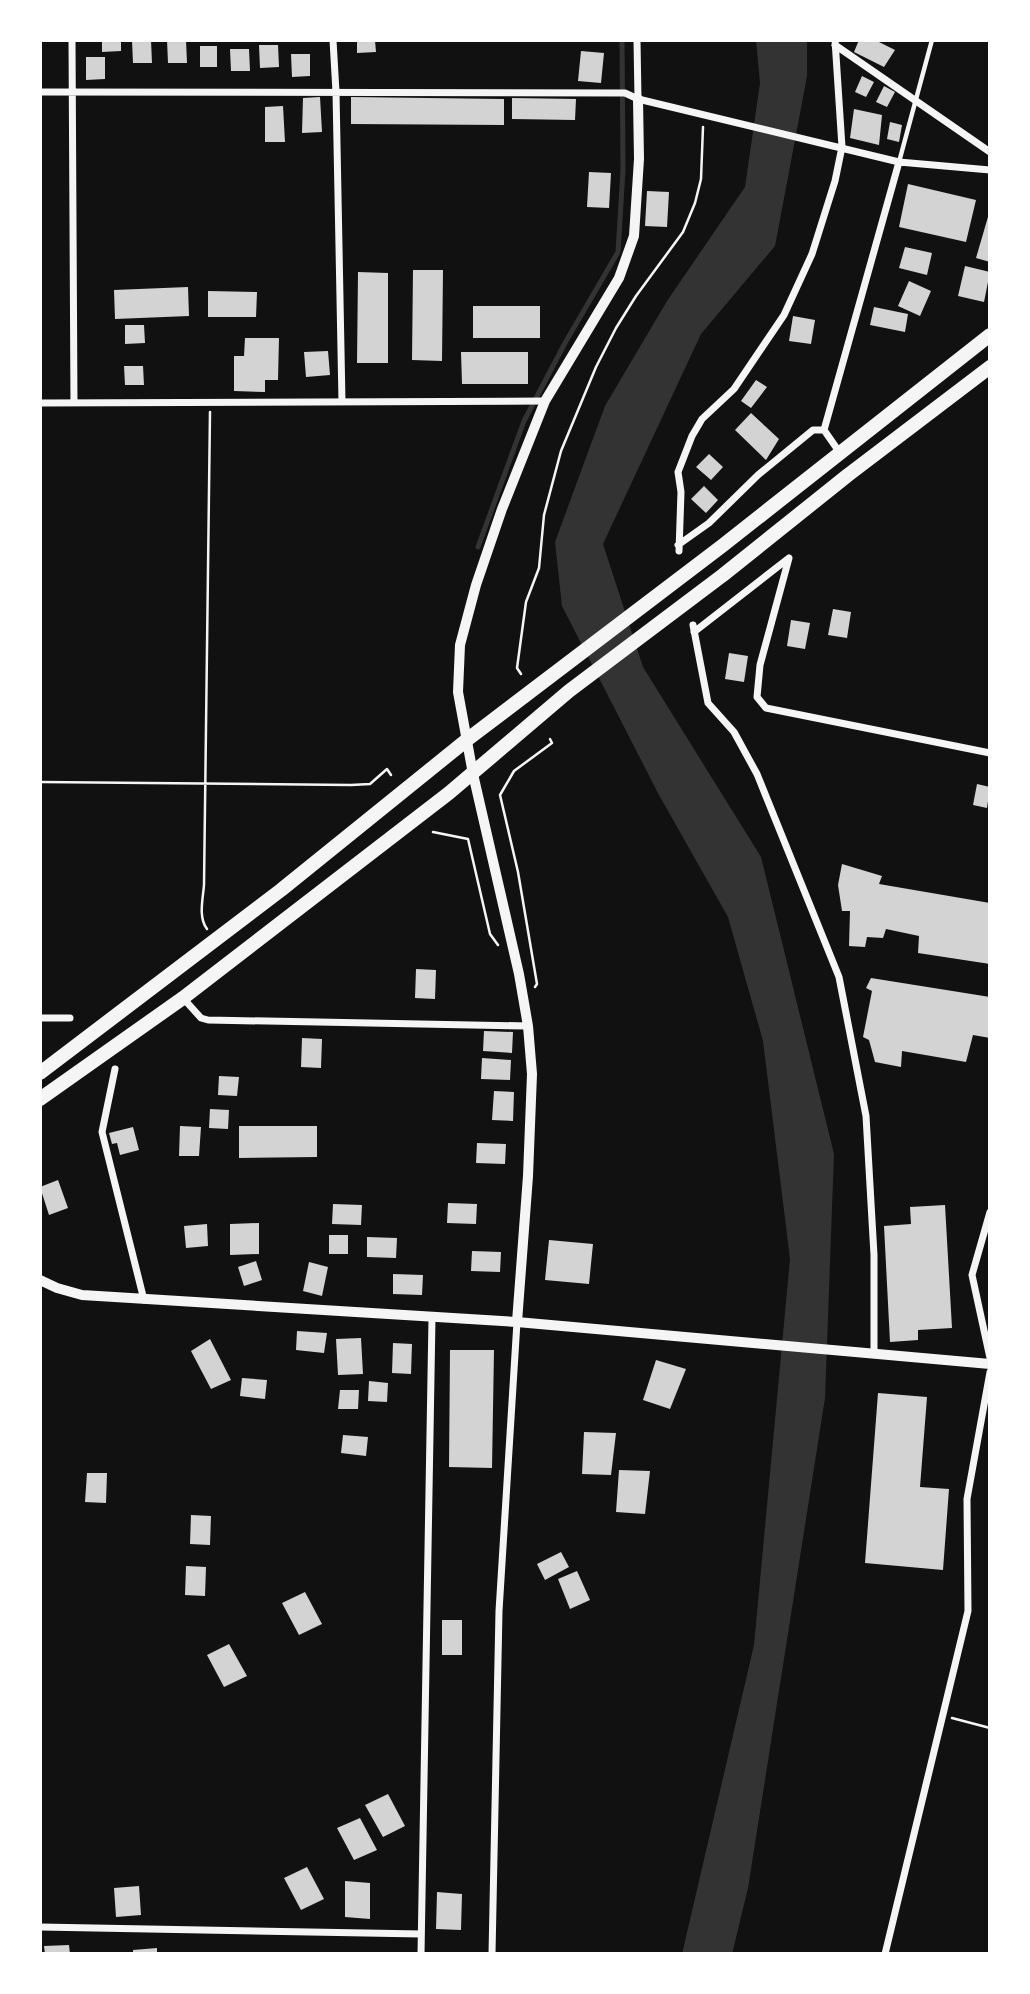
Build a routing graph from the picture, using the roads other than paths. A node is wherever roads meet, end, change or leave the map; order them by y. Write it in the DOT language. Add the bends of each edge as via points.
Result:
graph roads {
  1 [pos="72,40"];
  2 [pos="333,40"];
  3 [pos="638,40"];
  4 [pos="932,40"];
  5 [pos="835,43"];
  6 [pos="40,92"];
  7 [pos="72,92"];
  8 [pos="336,92"];
  9 [pos="638,99"];
  10 [pos="916,101"];
  11 [pos="842,147"];
  12 [pos="990,152"];
  13 [pos="899,162"];
  14 [pos="990,170"];
  15 [pos="990,335"];
  16 [pos="990,367"];
  17 [pos="542,401"];
  18 [pos="342,402"];
  19 [pos="40,403"];
  20 [pos="74,403"];
  21 [pos="824,430"];
  22 [pos="840,453"];
  23 [pos="468,739"];
  24 [pos="990,753"];
  25 [pos="474,774"];
  26 [pos="183,998"];
  27 [pos="40,1018"];
  28 [pos="70,1018"];
  29 [pos="528,1026"];
  30 [pos="115,1069"];
  31 [pos="40,1073"];
  32 [pos="40,1099"];
  33 [pos="990,1212"];
  34 [pos="40,1280"];
  35 [pos="144,1300"];
  36 [pos="432,1318"];
  37 [pos="517,1322"];
  38 [pos="869,1352"];
  39 [pos="990,1359"];
  40 [pos="990,1364"];
  41 [pos="990,1372"];
  42 [pos="40,1927"];
  43 [pos="421,1934"];
  44 [pos="421,1954"];
  45 [pos="492,1954"];
  46 [pos="885,1954"];
  1 -- 7 [label="street"];
  2 -- 8 [label="street"];
  3 -- 9 [label="street"];
  4 -- 10 [label="lane"];
  5 -- 10 [label="street"];
  5 -- 11 [label="street"];
  6 -- 7 [label="street"];
  7 -- 8 [label="street"];
  7 -- 20 [label="street"];
  8 -- 9 [label="street" via="625,93"];
  8 -- 18 [label="street"];
  9 -- 11 [label="street"];
  9 -- 17 [label="street" via="634,236 619,278"];
  10 -- 12 [label="street"];
  10 -- 13 [label="lane"];
  11 -- 13 [label="street"];
  11 -- 21 [label="street" via="812,254 784,315 734,389 702,419 692,436 678,472 679,548 813,430"];
  13 -- 14 [label="street"];
  13 -- 21 [label="street"];
  15 -- 22 [label="highway"];
  16 -- 25 [label="highway" via="569,691"];
  17 -- 18 [label="street"];
  17 -- 23 [label="street" via="476,585 460,645 458,692"];
  18 -- 20 [label="street"];
  19 -- 20 [label="street"];
  21 -- 22 [label="street"];
  22 -- 23 [label="highway"];
  23 -- 25 [label="street"];
  23 -- 31 [label="highway"];
  24 -- 38 [label="street" via="766,708 757,697 760,665 789,558 694,629 708,703 734,732 757,774 839,977 866,1116 874,1255"];
  25 -- 26 [label="highway"];
  25 -- 29 [label="street"];
  26 -- 29 [label="street" via="208,1020"];
  26 -- 32 [label="highway"];
  27 -- 28 [label="street"];
  29 -- 37 [label="street" via="530,1137"];
  30 -- 35 [label="street" via="102,1132"];
  33 -- 39 [label="street" via="972,1275"];
  34 -- 35 [label="street" via="82,1295"];
  35 -- 36 [label="street"];
  36 -- 37 [label="street"];
  36 -- 43 [label="street"];
  37 -- 38 [label="street"];
  37 -- 45 [label="street" via="499,1611"];
  38 -- 40 [label="street"];
  41 -- 46 [label="street" via="967,1499 968,1611"];
  42 -- 43 [label="street"];
  43 -- 44 [label="street"];
}
